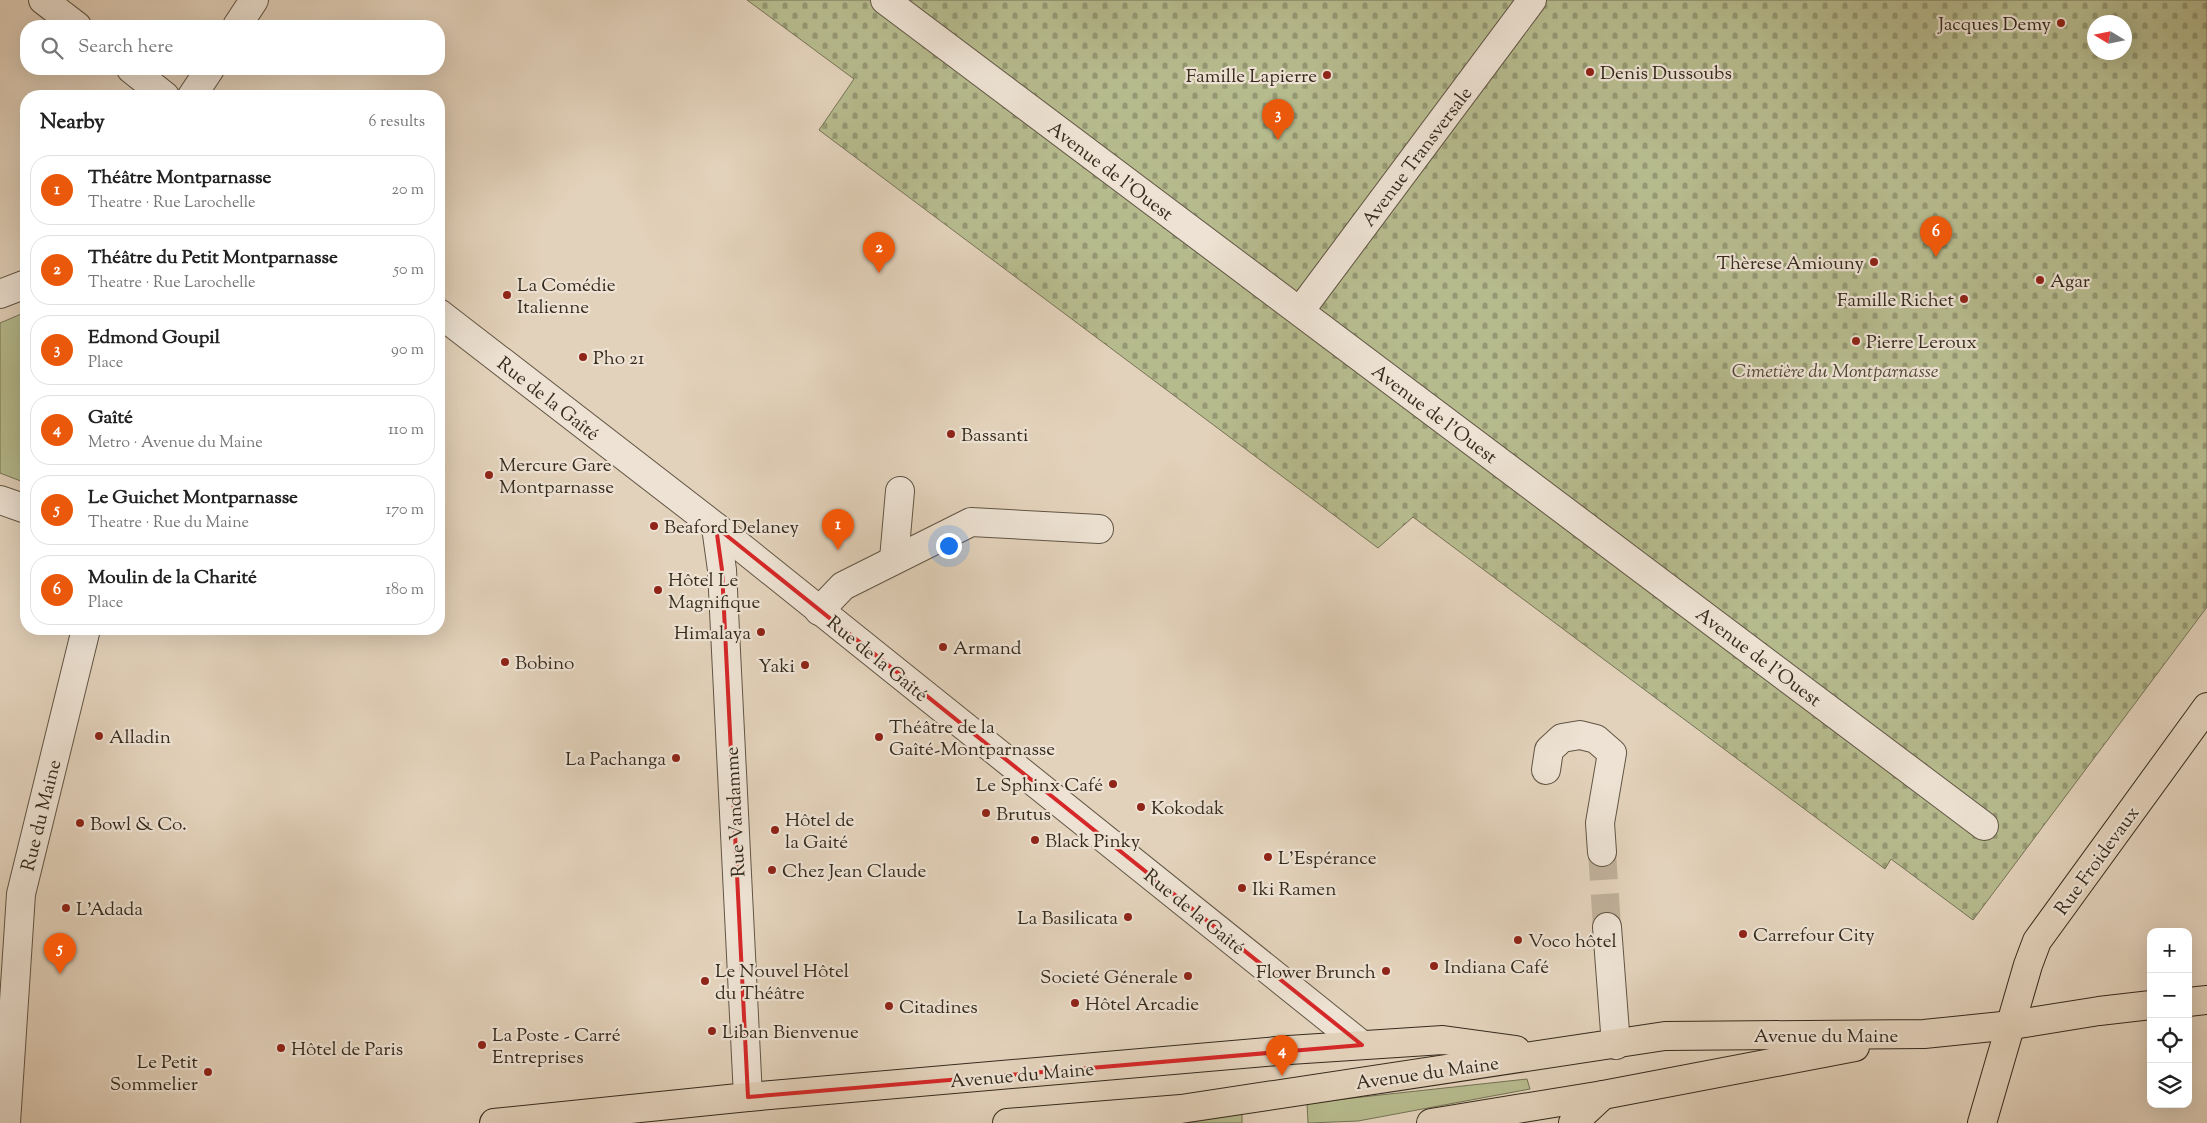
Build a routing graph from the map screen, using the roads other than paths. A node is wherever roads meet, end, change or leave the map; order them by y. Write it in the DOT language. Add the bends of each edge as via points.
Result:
graph roads {
  1 [pos="44,0"];
  2 [pos="254,0"];
  3 [pos="885,0"];
  4 [pos="1532,0"];
  5 [pos="69,20"];
  6 [pos="241,20"];
  7 [pos="139,75"];
  8 [pos="206,75"];
  9 [pos="157,90"];
  10 [pos="196,90"];
  11 [pos="20,286"];
  12 [pos="0,294"];
  13 [pos="1300,312"];
  14 [pos="445,318"];
  15 [pos="900,491"];
  16 [pos="0,500"];
  17 [pos="20,507"];
  18 [pos="716,527"];
  19 [pos="1099,529"];
  20 [pos="894,559"];
  21 [pos="819,611"];
  22 [pos="85,635"];
  23 [pos="2207,707"];
  24 [pos="1546,770"];
  25 [pos="1984,826"];
  26 [pos="1602,852"];
  27 [pos="1607,926"];
  28 [pos="2207,1000"];
  29 [pos="2192,1002"];
  30 [pos="2147,1005"];
  31 [pos="2012,1025"];
  32 [pos="1924,1034"];
  33 [pos="1362,1045"];
  34 [pos="1616,1045"];
  35 [pos="1549,1054"];
  36 [pos="1603,1095"];
  37 [pos="748,1097"];
  38 [pos="6,1123"];
  39 [pos="494,1123"];
  40 [pos="1007,1123"];
  41 [pos="1431,1123"];
  42 [pos="1573,1123"];
  43 [pos="1982,1123"];
  1 -- 5 [label="street"];
  2 -- 6 [label="street"];
  3 -- 13 [label="street, Avenue de l'Ouest"];
  4 -- 13 [label="street, Avenue Transversale"];
  7 -- 9 [label="street"];
  8 -- 10 [label="street"];
  11 -- 12 [label="street"];
  13 -- 25 [label="street, Avenue de l'Ouest"];
  14 -- 18 [label="street, Rue de la Gaîté"];
  15 -- 20 [label="street"];
  16 -- 17 [label="street"];
  18 -- 21 [label="street, Rue de la Gaîté"];
  18 -- 37 [label="street, Rue Vandamme" via="722,570"];
  19 -- 20 [label="street" via="971,522"];
  20 -- 21 [label="street" via="843,586"];
  21 -- 33 [label="street, Rue de la Gaîté"];
  22 -- 38 [label="street, Rue du Maine" via="21,894"];
  23 -- 31 [label="main road, Rue Froidevaux" via="2038,941"];
  24 -- 26 [label="street" via="1549,750 1562,738 1580,735 1596,739 1612,753 1600,823"];
  27 -- 34 [label="street"];
  28 -- 29 [label="main road"];
  30 -- 31 [label="main road, Avenue du Maine"];
  31 -- 32 [label="main road, Avenue du Maine"];
  31 -- 43 [label="main road, Rue Froidevaux"];
  32 -- 34 [label="main road, Avenue du Maine" via="1665,1036"];
  32 -- 36 [label="main road, Avenue du Maine"];
  33 -- 35 [label="main road, Avenue du Maine" via="1443,1040"];
  33 -- 37 [label="main road, Avenue du Maine"];
  34 -- 35 [label="main road, Avenue du Maine"];
  35 -- 40 [label="main road, Avenue du Maine" via="1181,1108"];
  36 -- 41 [label="main road, Avenue du Maine"];
  36 -- 42 [label="main road"];
  37 -- 39 [label="main road, Avenue du Maine"];
}
